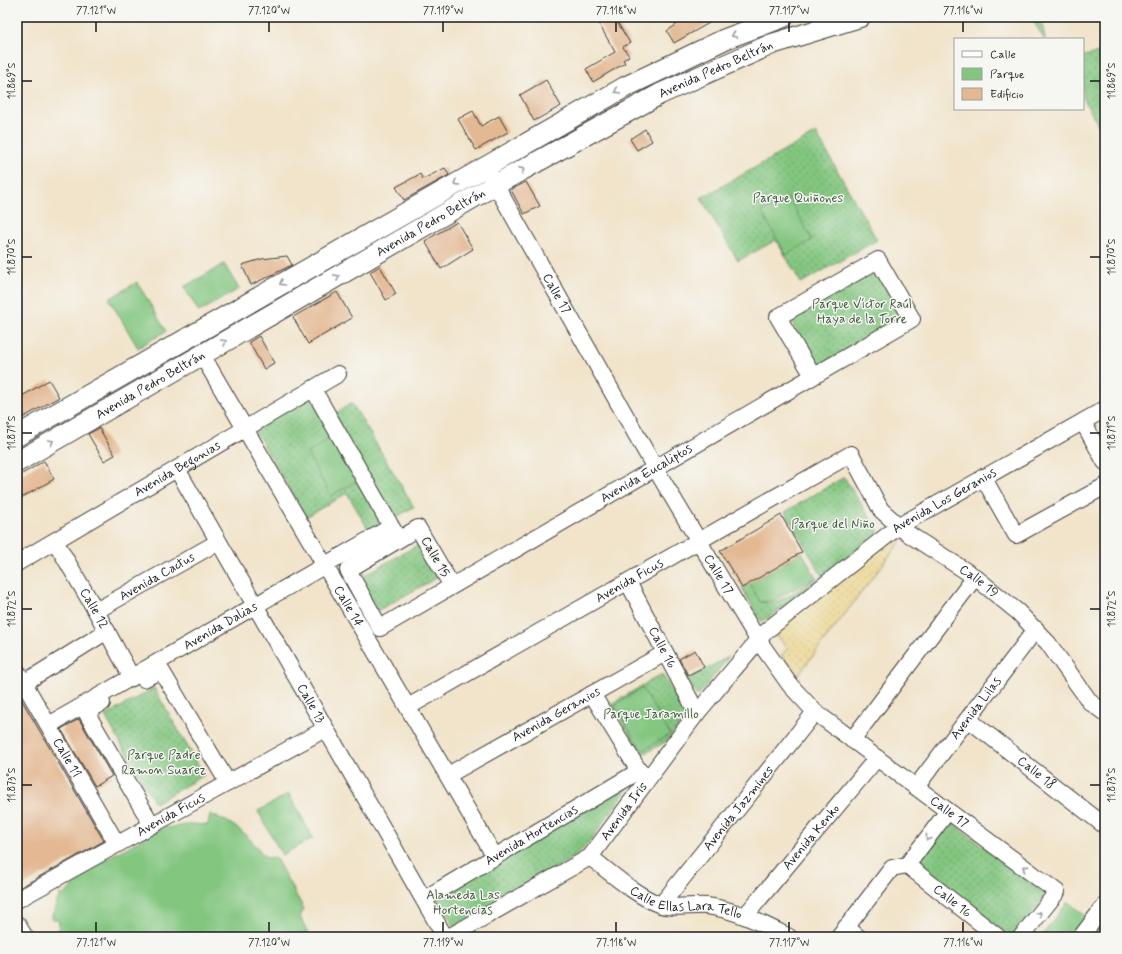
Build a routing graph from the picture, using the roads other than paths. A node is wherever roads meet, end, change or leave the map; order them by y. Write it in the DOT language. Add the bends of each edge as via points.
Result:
graph roads {
  1 [pos="784,17"];
  2 [pos="860,17"];
  3 [pos="485,166"];
  4 [pos="495,185"];
  5 [pos="202,355"];
  6 [pos="338,374"];
  7 [pos="813,376"];
  8 [pos="313,389"];
  9 [pos="74,403"];
  10 [pos="1105,409"];
  11 [pos="85,422"];
  12 [pos="1083,422"];
  13 [pos="245,429"];
  14 [pos="17,436"];
  15 [pos="851,454"];
  16 [pos="17,462"];
  17 [pos="1105,462"];
  18 [pos="655,468"];
  19 [pos="177,469"];
  20 [pos="983,477"];
  21 [pos="1105,486"];
  22 [pos="899,526"];
  23 [pos="395,533"];
  24 [pos="54,541"];
  25 [pos="699,541"];
  26 [pos="218,542"];
  27 [pos="17,563"];
  28 [pos="325,566"];
  29 [pos="975,577"];
  30 [pos="628,582"];
  31 [pos="452,586"];
  32 [pos="255,607"];
  33 [pos="96,610"];
  34 [pos="380,628"];
  35 [pos="1036,629"];
  36 [pos="107,632"];
  37 [pos="758,640"];
  38 [pos="665,653"];
  39 [pos="20,677"];
  40 [pos="132,678"];
  41 [pos="592,694"];
  42 [pos="408,708"];
  43 [pos="815,712"];
  44 [pos="697,713"];
  45 [pos="1105,713"];
  46 [pos="968,720"];
  47 [pos="49,725"];
  48 [pos="325,729"];
  49 [pos="852,740"];
  50 [pos="877,758"];
  51 [pos="448,775"];
  52 [pos="644,775"];
  53 [pos="228,783"];
  54 [pos="916,787"];
  55 [pos="948,811"];
  56 [pos="152,825"];
  57 [pos="1105,826"];
  58 [pos="117,844"];
  59 [pos="495,857"];
  60 [pos="590,857"];
  61 [pos="907,865"];
  62 [pos="424,899"];
  63 [pos="17,900"];
  64 [pos="661,905"];
  65 [pos="1105,905"];
  66 [pos="745,916"];
  67 [pos="848,934"];
  68 [pos="445,937"];
  69 [pos="449,937"];
  70 [pos="790,937"];
  71 [pos="998,937"];
  72 [pos="1021,937"];
  73 [pos="1080,937"];
  1 -- 3 [label="main road, Avenida Pedro Beltrán, one-way" via="725,39 656,71"];
  4 -- 2 [label="main road, Avenida Pedro Beltrán, one-way" via="695,77 772,44"];
  3 -- 4 [label="street, Calle 17"];
  3 -- 9 [label="main road, Avenida Pedro Beltrán, one-way"];
  5 -- 4 [label="main road, Avenida Pedro Beltrán, one-way"];
  4 -- 18 [label="street, Calle 17"];
  5 -- 11 [label="main road, Avenida Pedro Beltrán"];
  5 -- 13 [label="street, Calle 14"];
  6 -- 8 [label="street, Avenida Begonias"];
  7 -- 7 [label="street, Avenida Eucaliptos" via="778,317 878,260 912,319"];
  7 -- 18 [label="street, Avenida Eucaliptos"];
  8 -- 13 [label="street, Avenida Begonias"];
  8 -- 23 [label="street"];
  9 -- 11 [label="main road"];
  9 -- 14 [label="main road, Avenida Pedro Beltrán"];
  10 -- 12 [label="street, Avenida Los Geranios"];
  16 -- 11 [label="main road, Avenida Pedro Beltrán, one-way"];
  12 -- 17 [label="street"];
  12 -- 20 [label="street, Avenida Los Geranios"];
  13 -- 19 [label="street, Avenida Begonias"];
  13 -- 28 [label="street, Calle 14"];
  15 -- 22 [label="street, Calle 19" via="880,510"];
  15 -- 25 [label="street, Avenida Ficus"];
  18 -- 25 [label="street, Calle 17"];
  18 -- 31 [label="street, Avenida Eucaliptos"];
  19 -- 24 [label="street, Avenida Begonias"];
  19 -- 26 [label="street, Calle 13"];
  20 -- 21 [label="street" via="1016,535"];
  20 -- 22 [label="street, Avenida Los Geranios"];
  22 -- 29 [label="street, Calle 19"];
  22 -- 37 [label="street, Avenida Los Geranios"];
  23 -- 28 [label="street, Avenida Dalias"];
  23 -- 31 [label="street, Calle 15" via="418,528"];
  23 -- 34 [label="street, Calle 14" via="348,570"];
  24 -- 27 [label="street, Avenida Begonias"];
  24 -- 33 [label="street, Calle 12"];
  25 -- 30 [label="street, Avenida Ficus"];
  25 -- 37 [label="street, Calle 17"];
  26 -- 32 [label="street, Calle 13"];
  26 -- 33 [label="street, Avenida Cactus"];
  28 -- 32 [label="street, Avenida Dalias"];
  28 -- 42 [label="street, Calle 14"];
  29 -- 35 [label="street, Calle 19"];
  29 -- 49 [label="street"];
  30 -- 38 [label="street, Calle 16"];
  30 -- 42 [label="street, Avenida Ficus"];
  31 -- 34 [label="street, Avenida Eucaliptos"];
  32 -- 40 [label="street, Avenida Dalias"];
  32 -- 48 [label="street, Calle 13"];
  33 -- 36 [label="street, Calle 12"];
  35 -- 45 [label="street, Calle 19" via="1086,697"];
  35 -- 46 [label="street, Avenida Lilas"];
  36 -- 39 [label="street"];
  36 -- 40 [label="street, Calle 12"];
  37 -- 43 [label="street, Calle 17" via="790,685"];
  37 -- 44 [label="street, Avenida Iris"];
  38 -- 41 [label="street, Avenida Geranios"];
  38 -- 44 [label="street, Calle 16"];
  39 -- 47 [label="street, Calle 11"];
  40 -- 47 [label="street, Avenida Dalias"];
  41 -- 51 [label="street, Avenida Geranios"];
  41 -- 52 [label="street"];
  42 -- 51 [label="street, Calle 14"];
  43 -- 49 [label="street, Calle 17"];
  43 -- 64 [label="street, Avenida Jazmines"];
  44 -- 52 [label="street, Avenida Iris"];
  46 -- 54 [label="street, Avenida Lilas"];
  46 -- 57 [label="street, Calle 18"];
  47 -- 58 [label="street, Calle 11"];
  48 -- 53 [label="street, Avenida Ficus"];
  48 -- 62 [label="street, Calle 13"];
  49 -- 50 [label="street, Calle 17"];
  50 -- 54 [label="street, Calle 17"];
  50 -- 66 [label="street, Avenida Kenko"];
  51 -- 59 [label="street, Calle 14"];
  52 -- 59 [label="street, Avenida Hortencias"];
  52 -- 60 [label="street, Avenida Iris"];
  53 -- 56 [label="street, Avenida Ficus"];
  53 -- 56 [label="street" via="161,670 86,712"];
  54 -- 55 [label="street, Calle 17"];
  55 -- 61 [label="street, one-way"];
  72 -- 55 [label="street, Calle 17, one-way" via="1057,892"];
  56 -- 58 [label="street, Avenida Ficus"];
  58 -- 63 [label="street, Avenida Ficus"];
  59 -- 62 [label="street, Avenida Hortencias"];
  60 -- 64 [label="street, Calle Ellas Lara Tello" via="636,891"];
  60 -- 69 [label="street, Avenida Iris"];
  61 -- 67 [label="street" via="892,868"];
  61 -- 71 [label="street, Calle 16"];
  62 -- 68 [label="street, Calle 13"];
  64 -- 66 [label="street, Calle Ellas Lara Tello" via="705,906"];
  65 -- 73 [label="street"];
  66 -- 70 [label="street, Calle Ellas Lara Tello"];
}
